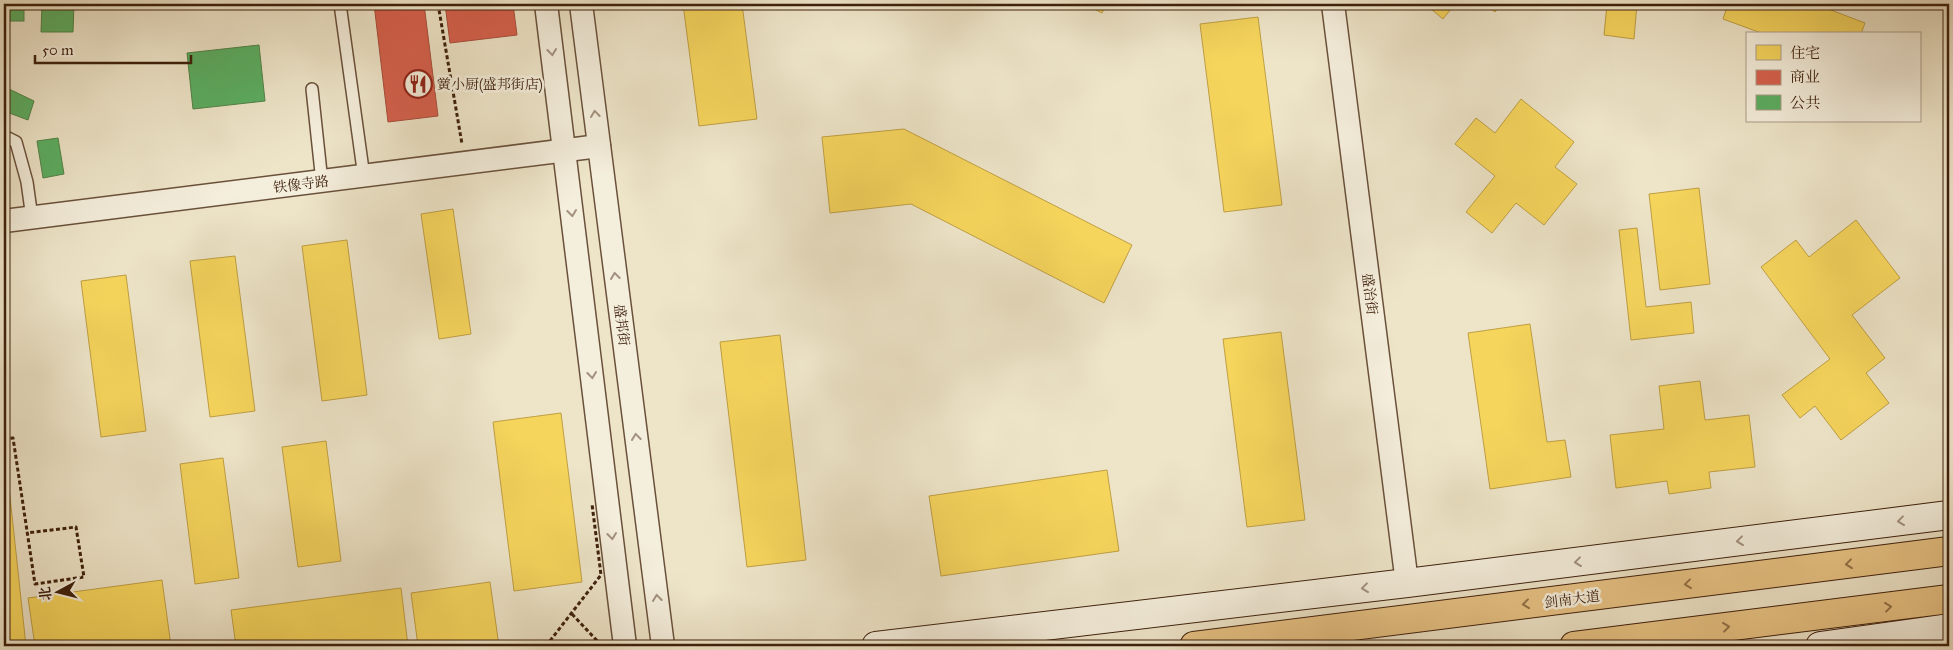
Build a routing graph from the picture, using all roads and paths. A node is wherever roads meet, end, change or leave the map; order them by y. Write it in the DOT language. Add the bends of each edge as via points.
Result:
graph roads {
  1 [pos="340,4"];
  2 [pos="438,4"];
  3 [pos="546,4"];
  4 [pos="581,4"];
  5 [pos="1333,4"];
  6 [pos="312,90"];
  7 [pos="4,136"];
  8 [pos="599,146"];
  9 [pos="564,152"];
  10 [pos="466,164"];
  11 [pos="364,177"];
  12 [pos="322,182"];
  13 [pos="32,218"];
  14 [pos="4,222"];
  15 [pos="4,439"];
  16 [pos="592,504"];
  17 [pos="1949,515"];
  18 [pos="27,533"];
  19 [pos="1949,551"];
  20 [pos="1407,583"];
  21 [pos="1949,599"];
  22 [pos="572,614"];
  23 [pos="1949,628"];
  24 [pos="546,646"];
  25 [pos="602,646"];
  26 [pos="625,646"];
  27 [pos="663,646"];
  28 [pos="876,646"];
  29 [pos="1194,646"];
  30 [pos="1574,646"];
  31 [pos="1820,646"];
  1 -- 11 [label="lane"];
  2 -- 10 [label="path"];
  3 -- 9 [label="street, one-way"];
  8 -- 4 [label="street, 盛邦街, one-way"];
  5 -- 20 [label="street, 盛治街"];
  6 -- 12 [label="lane"];
  7 -- 13 [label="lane" via="16,142 27,182"];
  8 -- 9 [label="street, 铁像寺路"];
  27 -- 8 [label="street, 盛邦街, one-way"];
  9 -- 10 [label="street, 铁像寺路"];
  9 -- 26 [label="street, one-way"];
  10 -- 11 [label="street, 铁像寺路"];
  11 -- 12 [label="street, 铁像寺路"];
  12 -- 13 [label="street, 铁像寺路"];
  13 -- 14 [label="street, 铁像寺路"];
  15 -- 18 [label="path" via="13,438"];
  16 -- 22 [label="path, bridge" via="601,574"];
  17 -- 20 [label="main road, one-way"];
  18 -- 18 [label="path" via="34,584 84,577 76,527"];
  19 -- 29 [label="highway, 剑南大道, one-way"];
  20 -- 28 [label="main road, one-way"];
  30 -- 21 [label="highway, one-way"];
  22 -- 24 [label="path, bridge"];
  22 -- 25 [label="path, bridge"];
  23 -- 31 [label="main road"];
}
